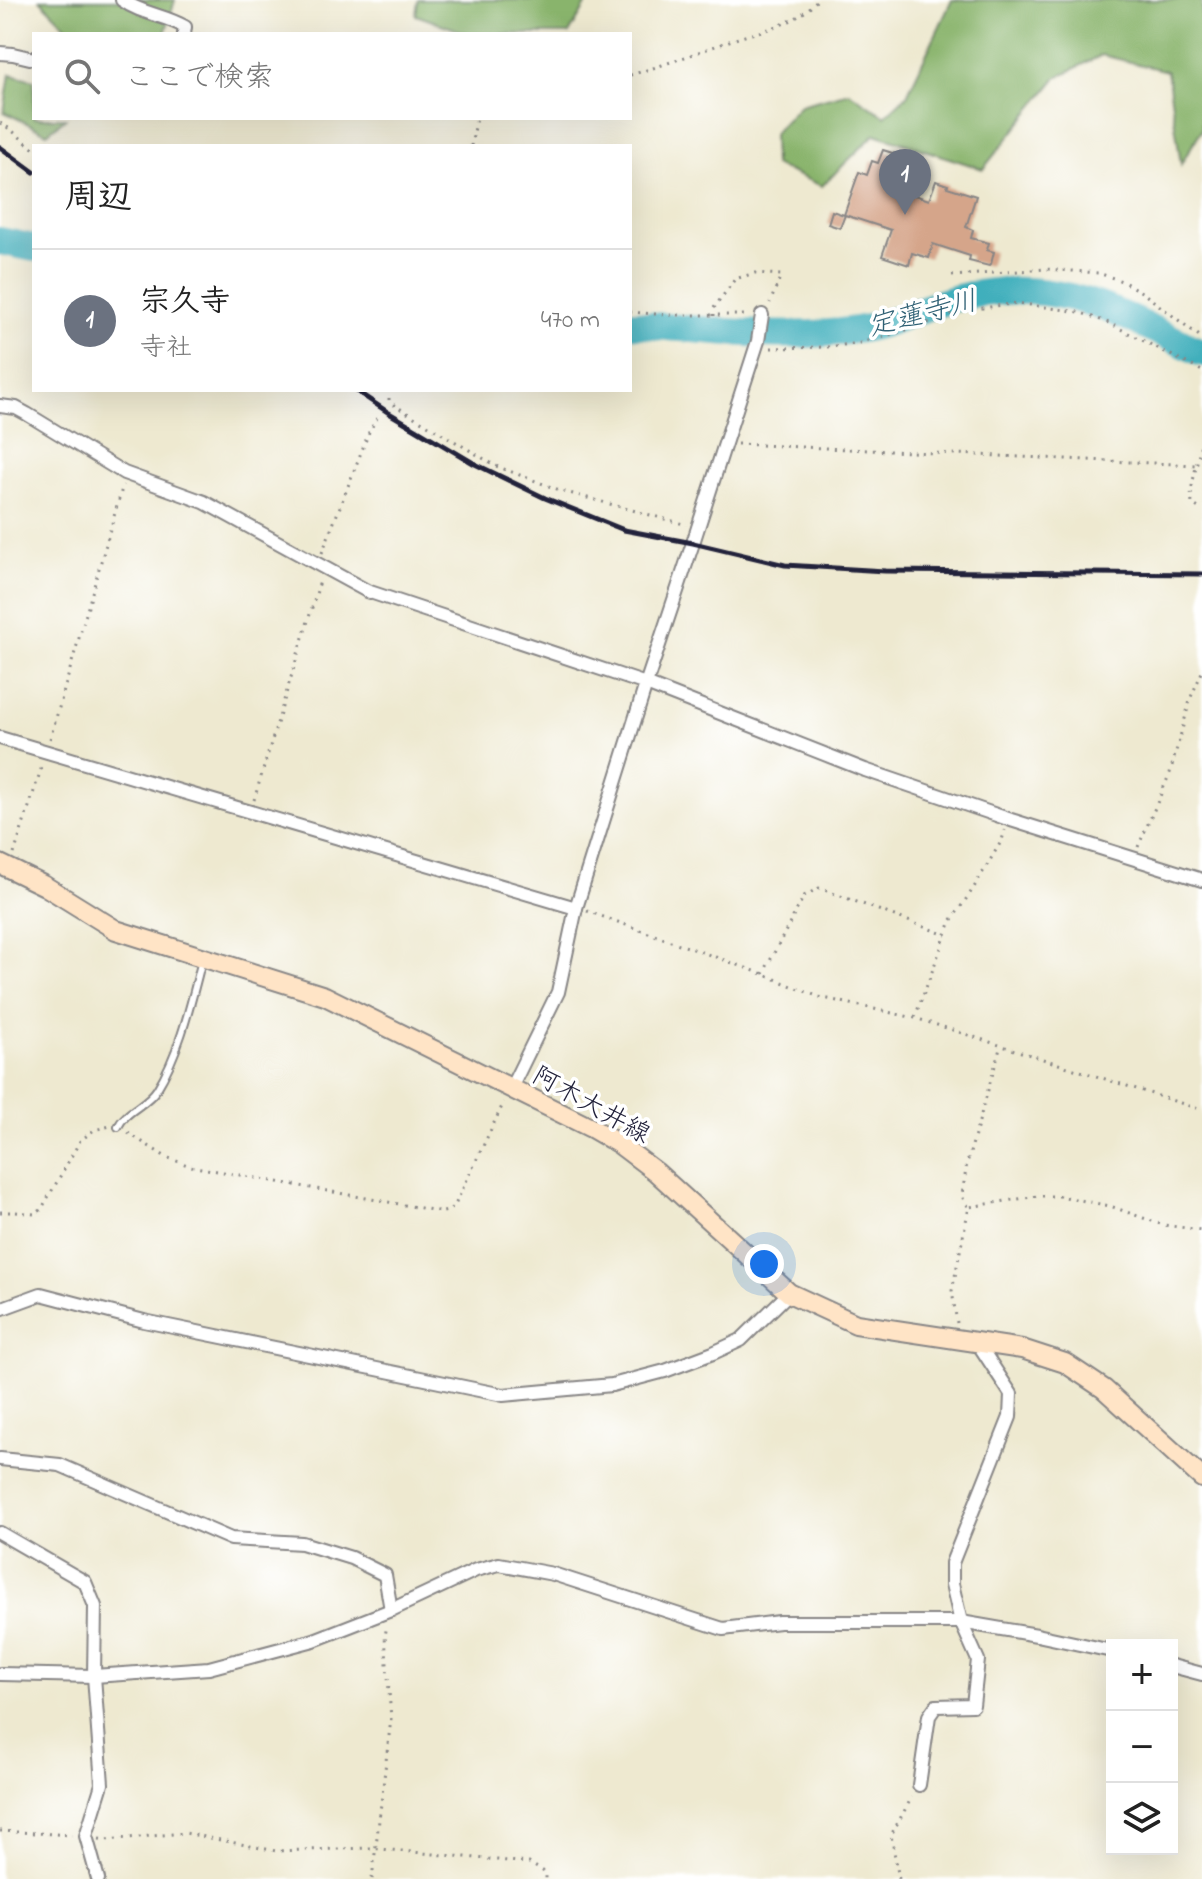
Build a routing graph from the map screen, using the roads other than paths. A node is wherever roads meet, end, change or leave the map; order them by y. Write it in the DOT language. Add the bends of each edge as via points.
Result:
graph roads {
  1 [pos="122,0"];
  2 [pos="184,32"];
  3 [pos="0,53"];
  4 [pos="32,59"];
  5 [pos="762,315"];
  6 [pos="0,406"];
  7 [pos="646,684"];
  8 [pos="0,738"];
  9 [pos="4,866"];
  10 [pos="1202,880"];
  11 [pos="576,908"];
  12 [pos="202,959"];
  13 [pos="511,1088"];
  14 [pos="118,1127"];
  15 [pos="789,1293"];
  16 [pos="0,1309"];
  17 [pos="968,1340"];
  18 [pos="0,1459"];
  19 [pos="1202,1478"];
  20 [pos="0,1533"];
  21 [pos="391,1610"];
  22 [pos="961,1622"];
  23 [pos="1106,1650"];
  24 [pos="1178,1668"];
  25 [pos="0,1674"];
  26 [pos="1202,1674"];
  27 [pos="94,1676"];
  28 [pos="919,1785"];
  29 [pos="98,1879"];
  1 -- 2 [label="street" via="185,27"];
  3 -- 4 [label="street"];
  5 -- 7 [label="street"];
  6 -- 7 [label="street" via="16,408 127,474 204,502 367,591"];
  7 -- 10 [label="street" via="865,770"];
  7 -- 11 [label="street"];
  8 -- 11 [label="street"];
  9 -- 12 [label="main road, 阿木大井線" via="116,930"];
  11 -- 13 [label="street" via="558,992"];
  12 -- 13 [label="main road, 阿木大井線" via="325,996"];
  12 -- 14 [label="lane" via="184,1029 162,1080"];
  13 -- 15 [label="main road, 阿木大井線" via="593,1129 642,1161"];
  15 -- 16 [label="street" via="741,1340 665,1371 612,1385 503,1395 144,1321 41,1294"];
  15 -- 17 [label="main road, 阿木大井線" via="856,1324"];
  17 -- 19 [label="main road, 阿木大井線" via="1065,1363 1104,1389"];
  17 -- 22 [label="street" via="1011,1394 1010,1417 952,1563"];
  18 -- 21 [label="street" via="60,1465 231,1539 302,1543 351,1558 385,1575"];
  20 -- 27 [label="street" via="85,1582 95,1606"];
  21 -- 22 [label="street" via="499,1564 553,1574 723,1629 779,1622"];
  21 -- 27 [label="street" via="314,1640 209,1668"];
  22 -- 23 [label="street"];
  22 -- 28 [label="street" via="978,1660 973,1705 936,1706 929,1716"];
  24 -- 26 [label="street"];
  25 -- 27 [label="street"];
  27 -- 29 [label="street" via="102,1784 86,1836"];
}
